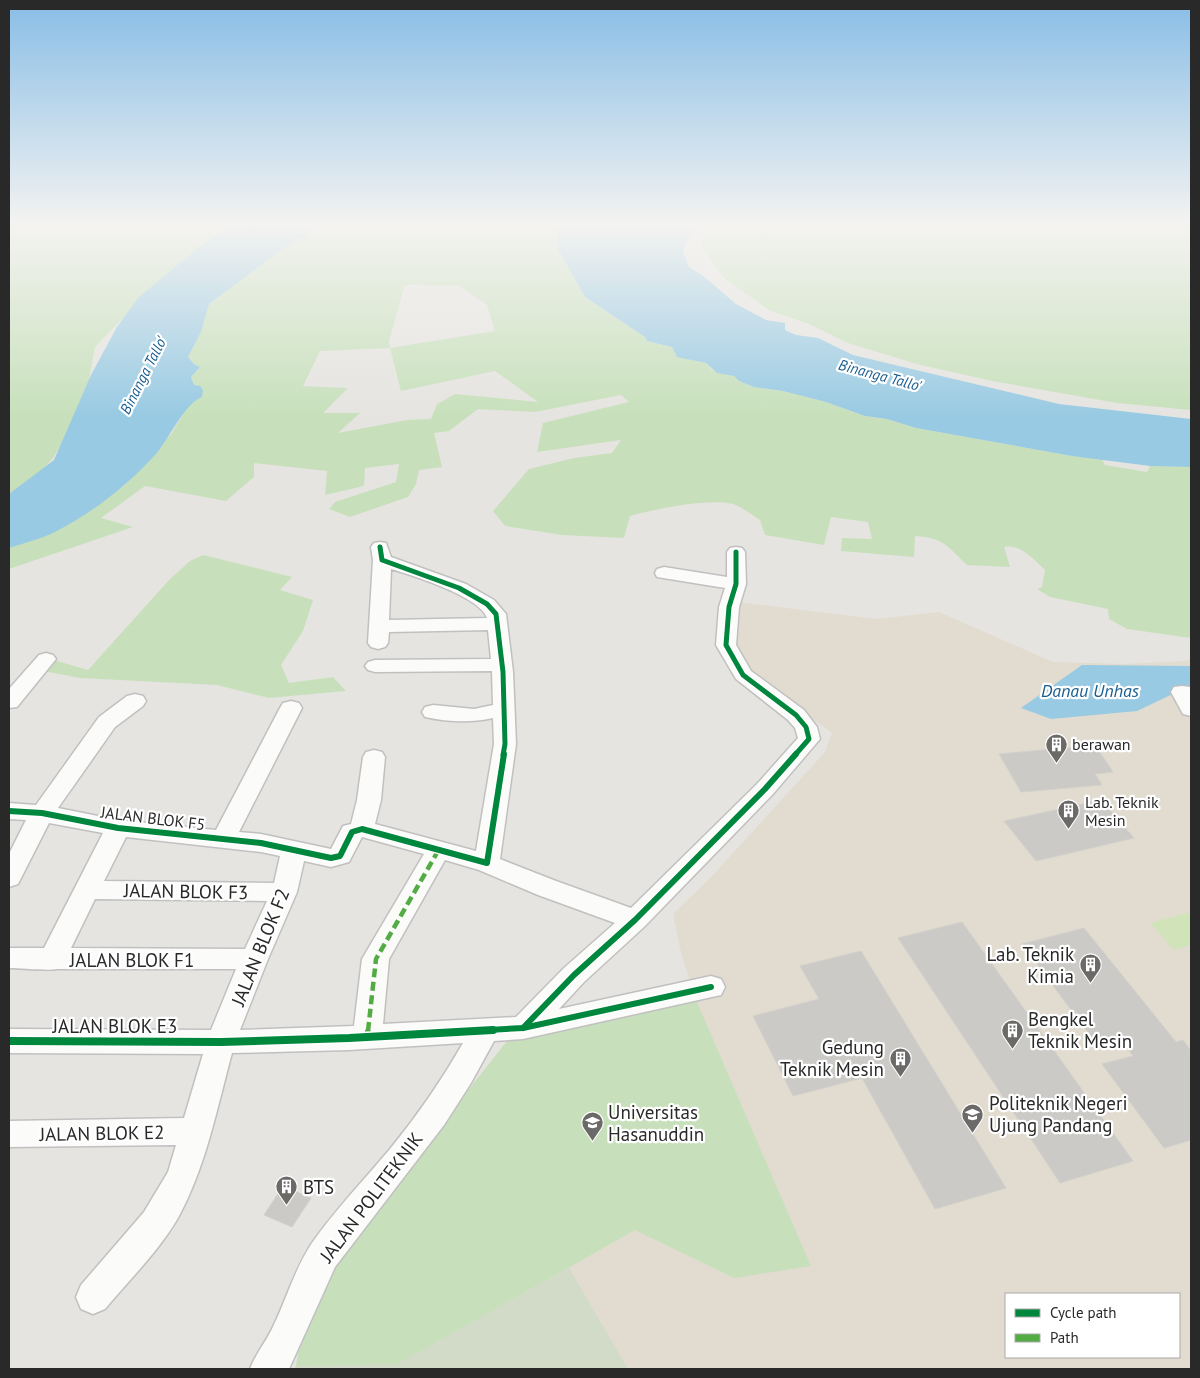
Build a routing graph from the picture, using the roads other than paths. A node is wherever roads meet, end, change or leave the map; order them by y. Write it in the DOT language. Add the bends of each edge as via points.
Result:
graph roads {
  1 [pos="736,552"];
  2 [pos="664,573"];
  3 [pos="736,584"];
  4 [pos="497,624"];
  5 [pos="46,659"];
  6 [pos="502,665"];
  7 [pos="375,666"];
  8 [pos="135,701"];
  9 [pos="9,702"];
  10 [pos="290,708"];
  11 [pos="504,710"];
  12 [pos="433,712"];
  13 [pos="374,757"];
  14 [pos="9,811"];
  15 [pos="42,813"];
  16 [pos="118,828"];
  17 [pos="362,829"];
  18 [pos="223,839"];
  19 [pos="294,850"];
  20 [pos="438,851"];
  21 [pos="487,863"];
  22 [pos="9,878"];
  23 [pos="87,890"];
  24 [pos="284,892"];
  25 [pos="635,920"];
  26 [pos="9,958"];
  27 [pos="254,959"];
  28 [pos="51,960"];
  29 [pos="711,987"];
  30 [pos="523,1028"];
  31 [pos="485,1030"];
  32 [pos="367,1037"];
  33 [pos="9,1041"];
  34 [pos="221,1042"];
  35 [pos="195,1132"];
  36 [pos="9,1134"];
  37 [pos="93,1297"];
  38 [pos="268,1369"];
  1 -- 3 [label="street"];
  2 -- 3 [label="street"];
  3 -- 25 [label="street" via="729,607 726,645 742,675 796,715 806,727 809,739 765,789"];
  4 -- 4 [label="street" via="496,614 476,598 381,553 378,634"];
  4 -- 6 [label="street"];
  5 -- 9 [label="street"];
  6 -- 7 [label="street"];
  6 -- 11 [label="street"];
  8 -- 15 [label="street" via="107,722"];
  10 -- 18 [label="street"];
  11 -- 12 [label="street" via="474,716"];
  11 -- 21 [label="street" via="505,744"];
  13 -- 17 [label="street" via="371,792"];
  14 -- 15 [label="street, JALAN BLOK F5"];
  15 -- 16 [label="street, JALAN BLOK F5"];
  15 -- 22 [label="street"];
  16 -- 18 [label="street, JALAN BLOK F5"];
  16 -- 23 [label="street"];
  17 -- 19 [label="street, JALAN BLOK F5" via="352,832 337,857"];
  17 -- 20 [label="street"];
  18 -- 19 [label="street, JALAN BLOK F5"];
  19 -- 24 [label="street, JALAN BLOK F2"];
  20 -- 21 [label="street"];
  20 -- 32 [label="street" via="376,959"];
  21 -- 25 [label="street"];
  23 -- 24 [label="street, JALAN BLOK F3"];
  23 -- 28 [label="street"];
  24 -- 27 [label="street, JALAN BLOK F2"];
  25 -- 30 [label="street" via="574,975"];
  26 -- 28 [label="street, JALAN BLOK F1"];
  27 -- 28 [label="street, JALAN BLOK F1"];
  27 -- 34 [label="street, JALAN BLOK F2"];
  29 -- 30 [label="street, JALAN BLOK E3"];
  30 -- 31 [label="street, JALAN BLOK E3"];
  31 -- 32 [label="street, JALAN BLOK E3"];
  31 -- 38 [label="street, JALAN POLITEKNIK" via="469,1061 413,1143 322,1258"];
  32 -- 34 [label="street, JALAN BLOK E3"];
  33 -- 34 [label="street, JALAN BLOK E3"];
  34 -- 35 [label="street, JALAN BLOK F2"];
  35 -- 36 [label="street, JALAN BLOK E2"];
  35 -- 37 [label="street, JALAN BLOK F2" via="183,1174 168,1206"];
}
